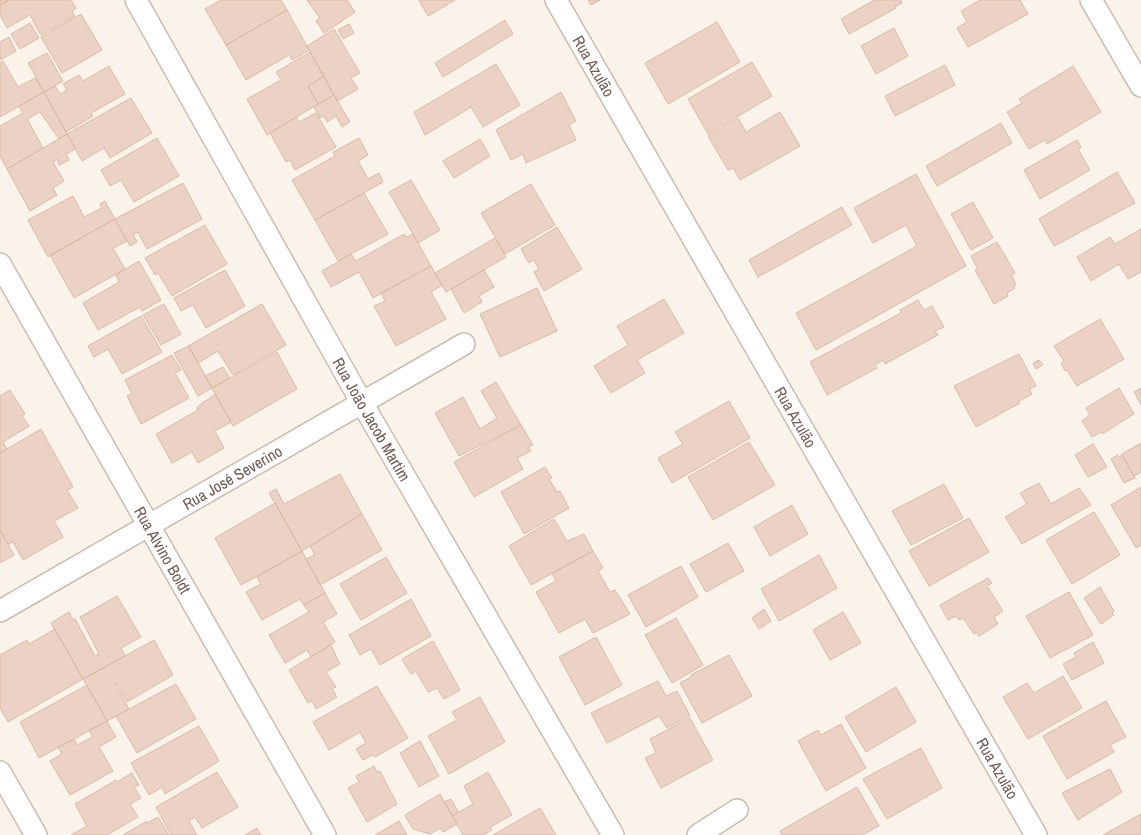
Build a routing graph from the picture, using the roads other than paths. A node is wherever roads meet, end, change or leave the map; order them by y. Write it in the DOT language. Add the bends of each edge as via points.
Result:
graph roads {
  1 [pos="136,0"];
  2 [pos="556,0"];
  3 [pos="1091,0"];
  4 [pos="1141,86"];
  5 [pos="0,264"];
  6 [pos="464,344"];
  7 [pos="362,402"];
  8 [pos="148,525"];
  9 [pos="0,610"];
  10 [pos="0,772"];
  11 [pos="737,810"];
  12 [pos="36,835"];
  13 [pos="324,835"];
  14 [pos="613,835"];
  15 [pos="698,835"];
  16 [pos="1036,835"];
  1 -- 7 [label="street, Rua João Jacob Martim"];
  2 -- 16 [label="street, Rua Azulão"];
  3 -- 4 [label="street"];
  5 -- 8 [label="street, Rua Alvino Boldt"];
  6 -- 7 [label="street, Rua José Severino"];
  7 -- 8 [label="street, Rua José Severino"];
  7 -- 14 [label="street, Rua João Jacob Martim"];
  8 -- 9 [label="street, Rua José Severino"];
  8 -- 13 [label="street, Rua Alvino Boldt"];
  10 -- 12 [label="street"];
  11 -- 15 [label="street"];
}
